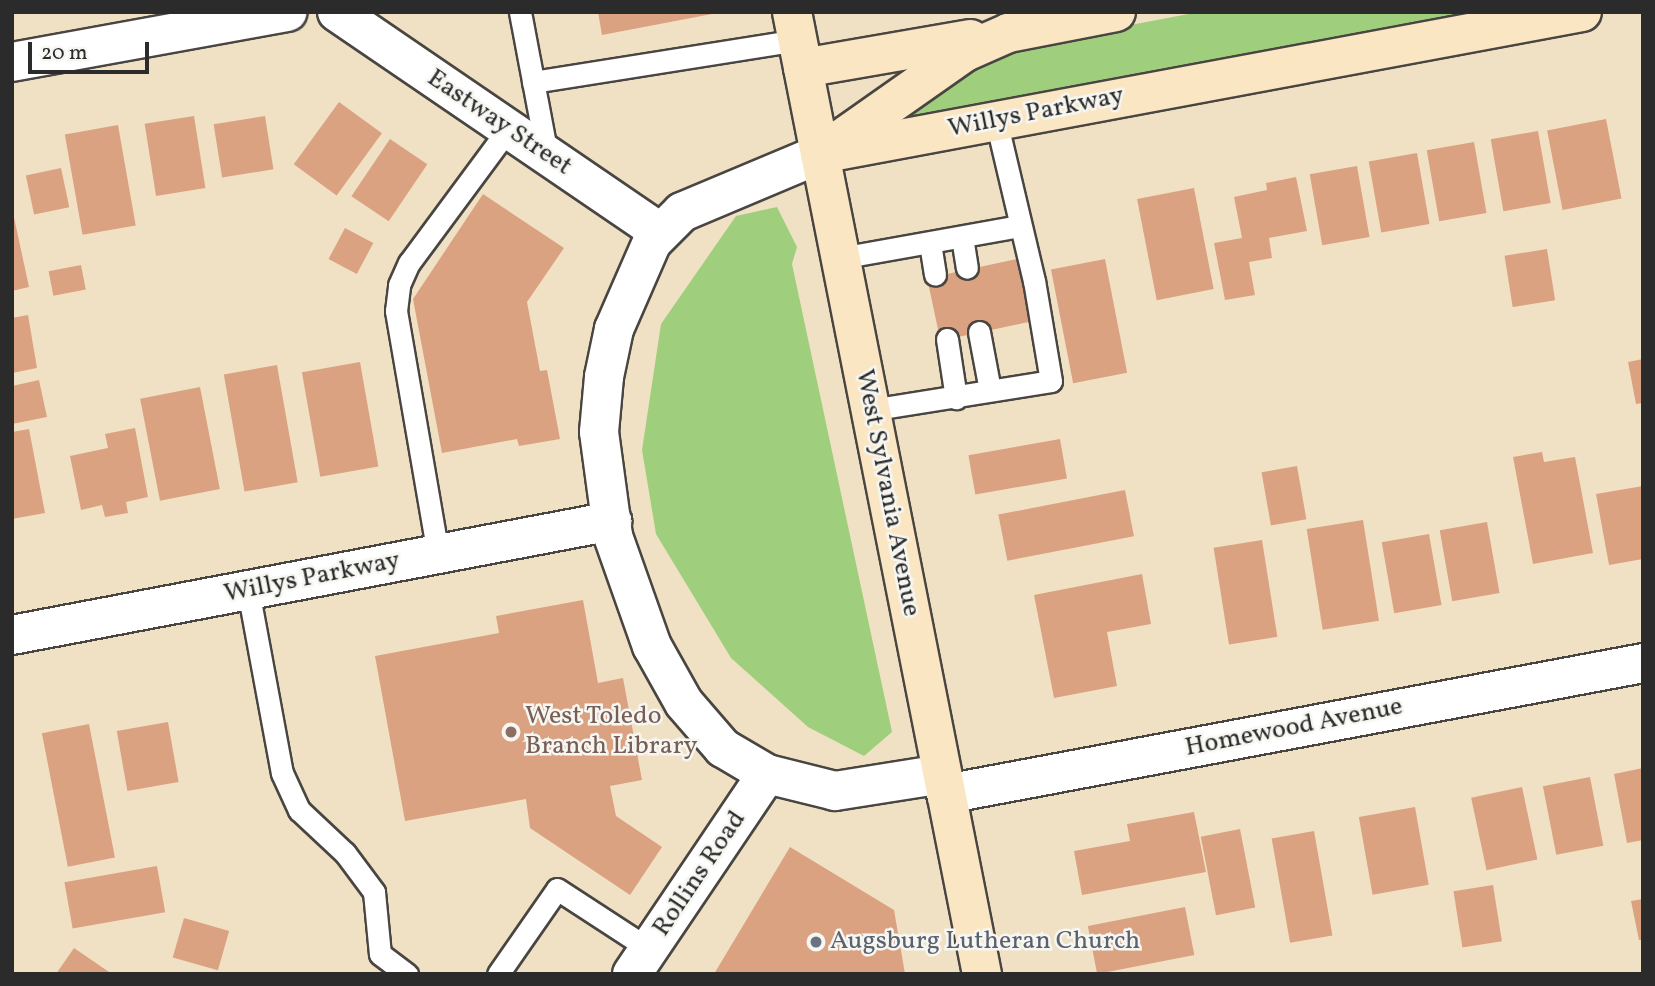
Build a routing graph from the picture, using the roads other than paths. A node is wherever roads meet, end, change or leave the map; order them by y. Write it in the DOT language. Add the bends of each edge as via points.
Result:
graph roads {
  1 [pos="288,12"];
  2 [pos="337,12"];
  3 [pos="520,12"];
  4 [pos="1116,12"];
  5 [pos="1582,12"];
  6 [pos="1008,33"];
  7 [pos="798,40"];
  8 [pos="12,62"];
  9 [pos="533,82"];
  10 [pos="996,120"];
  11 [pos="508,129"];
  12 [pos="820,154"];
  13 [pos="547,156"];
  14 [pos="1020,226"];
  15 [pos="660,233"];
  16 [pos="962,237"];
  17 [pos="930,243"];
  18 [pos="840,258"];
  19 [pos="967,268"];
  20 [pos="935,275"];
  21 [pos="979,332"];
  22 [pos="947,339"];
  23 [pos="990,390"];
  24 [pos="956,398"];
  25 [pos="870,410"];
  26 [pos="612,521"];
  27 [pos="438,554"];
  28 [pos="248,590"];
  29 [pos="12,635"];
  30 [pos="1643,663"];
  31 [pos="767,774"];
  32 [pos="944,784"];
  33 [pos="641,961"];
  34 [pos="407,974"];
  35 [pos="498,974"];
  36 [pos="982,974"];
  1 -- 8 [label="street"];
  2 -- 11 [label="street, Eastway Street"];
  3 -- 9 [label="lane"];
  4 -- 6 [label="main road"];
  5 -- 10 [label="main road, Willys Parkway"];
  6 -- 7 [label="main road"];
  6 -- 12 [label="main road" via="925,75"];
  7 -- 9 [label="lane"];
  7 -- 12 [label="main road, West Sylvania Avenue"];
  9 -- 13 [label="lane"];
  10 -- 12 [label="main road, Willys Parkway"];
  10 -- 14 [label="lane"];
  11 -- 13 [label="street, Eastway Street"];
  11 -- 27 [label="lane" via="409,263 399,285 396,311"];
  12 -- 15 [label="street" via="723,191 682,212"];
  12 -- 18 [label="main road, West Sylvania Avenue"];
  13 -- 15 [label="street, Eastway Street"];
  14 -- 16 [label="lane"];
  14 -- 23 [label="lane" via="1051,381"];
  15 -- 26 [label="street, Homewood Avenue" via="614,329 604,377 600,432"];
  16 -- 17 [label="lane"];
  16 -- 19 [label="lane"];
  17 -- 18 [label="lane"];
  17 -- 20 [label="lane"];
  18 -- 25 [label="main road, West Sylvania Avenue"];
  21 -- 23 [label="lane"];
  22 -- 24 [label="lane"];
  23 -- 24 [label="lane"];
  24 -- 25 [label="lane"];
  25 -- 32 [label="main road, West Sylvania Avenue"];
  26 -- 27 [label="street, Willys Parkway"];
  26 -- 31 [label="street, Homewood Avenue" via="630,589 652,646 684,703 723,748"];
  27 -- 28 [label="street, Willys Parkway"];
  28 -- 29 [label="street, Willys Parkway"];
  28 -- 34 [label="lane" via="282,773 299,810 345,853 374,892 380,954"];
  30 -- 32 [label="street, Homewood Avenue"];
  31 -- 32 [label="street, Homewood Avenue" via="835,790"];
  31 -- 33 [label="street, Rollins Road"];
  32 -- 36 [label="main road, West Sylvania Avenue"];
  33 -- 35 [label="lane" via="557,889"];
}
